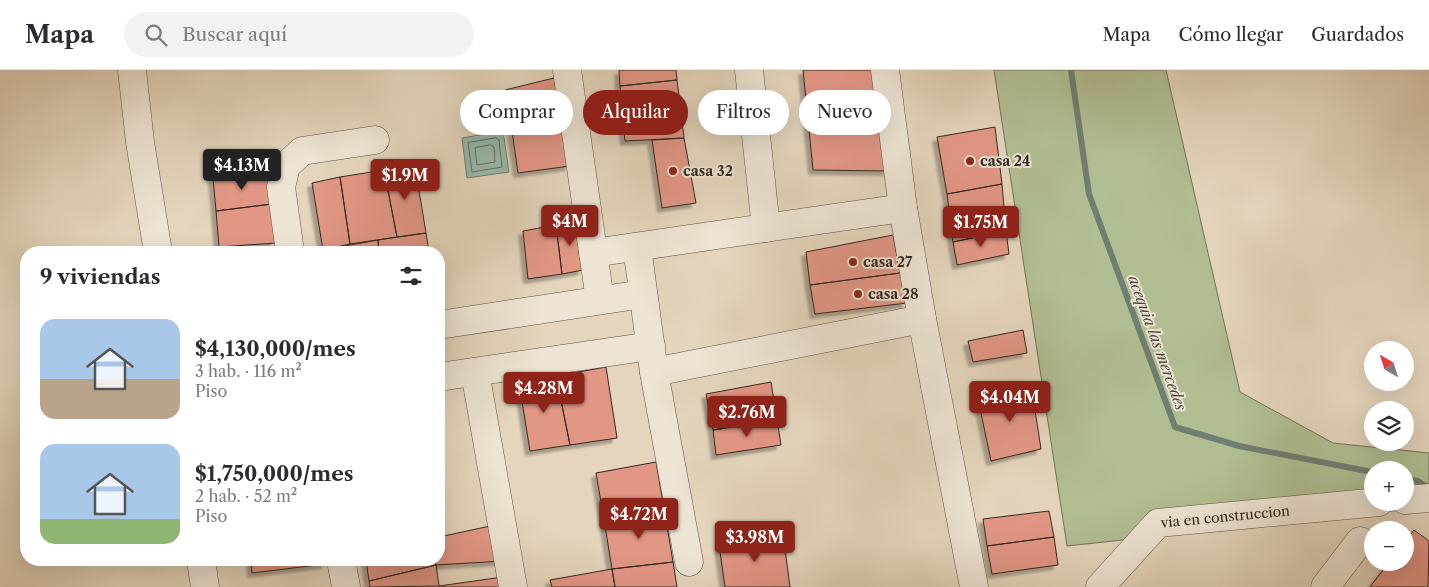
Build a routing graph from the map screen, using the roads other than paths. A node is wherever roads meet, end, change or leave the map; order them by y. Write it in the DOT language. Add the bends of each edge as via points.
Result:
graph roads {
  1 [pos="132,70"];
  2 [pos="567,70"];
  3 [pos="749,70"];
  4 [pos="885,70"];
  5 [pos="375,140"];
  6 [pos="903,208"];
  7 [pos="766,228"];
  8 [pos="157,246"];
  9 [pos="289,246"];
  10 [pos="636,247"];
  11 [pos="593,254"];
  12 [pos="643,294"];
  13 [pos="600,300"];
  14 [pos="922,319"];
  15 [pos="445,324"];
  16 [pos="650,346"];
  17 [pos="475,372"];
  18 [pos="654,372"];
  19 [pos="445,376"];
  20 [pos="1429,498"];
  21 [pos="1414,499"];
  22 [pos="1364,503"];
  23 [pos="1360,541"];
  24 [pos="689,562"];
  25 [pos="202,566"];
  26 [pos="342,566"];
  27 [pos="204,587"];
  28 [pos="346,587"];
  29 [pos="513,587"];
  30 [pos="974,587"];
  31 [pos="1100,587"];
  32 [pos="1325,587"];
  1 -- 8 [label="street"];
  2 -- 11 [label="street"];
  3 -- 7 [label="street"];
  4 -- 6 [label="street"];
  5 -- 9 [label="street" via="302,151 286,166 282,187"];
  6 -- 7 [label="street"];
  6 -- 14 [label="street"];
  7 -- 10 [label="street"];
  10 -- 11 [label="street"];
  10 -- 12 [label="street"];
  11 -- 13 [label="street"];
  12 -- 13 [label="street"];
  12 -- 16 [label="street"];
  13 -- 15 [label="street"];
  14 -- 18 [label="street"];
  14 -- 30 [label="street"];
  16 -- 17 [label="street"];
  16 -- 18 [label="street"];
  17 -- 19 [label="street"];
  17 -- 29 [label="street"];
  18 -- 24 [label="street"];
  20 -- 21 [label="street"];
  22 -- 31 [label="street, via en construccion" via="1158,522"];
  23 -- 32 [label="street"];
  25 -- 27 [label="street"];
  26 -- 28 [label="street"];
}
